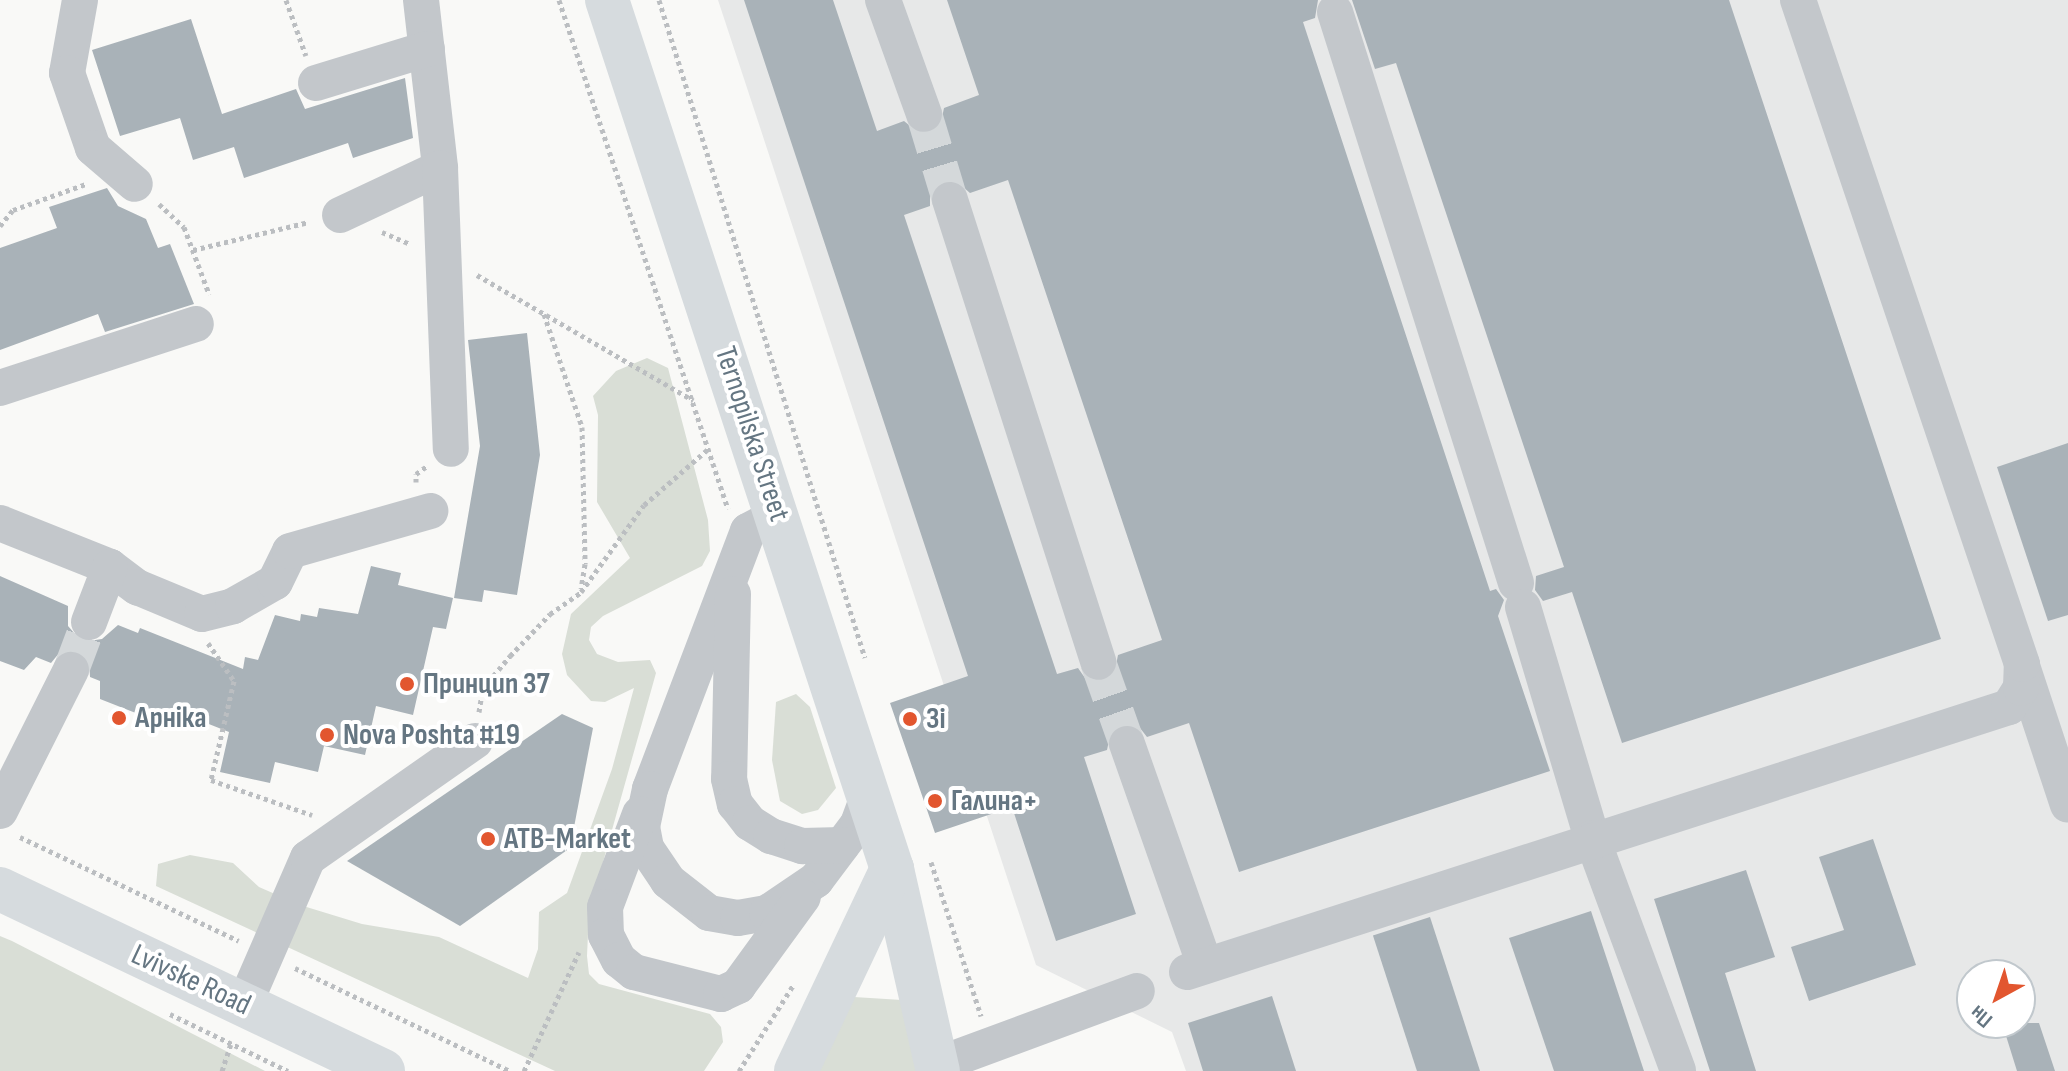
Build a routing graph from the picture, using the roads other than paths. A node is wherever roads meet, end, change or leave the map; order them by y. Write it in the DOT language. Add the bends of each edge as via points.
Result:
graph roads {
  1 [pos="80,0"];
  2 [pos="421,0"];
  3 [pos="607,0"];
  4 [pos="883,0"];
  5 [pos="1798,0"];
  6 [pos="1335,12"];
  7 [pos="427,49"];
  8 [pos="316,83"];
  9 [pos="924,114"];
  10 [pos="440,168"];
  11 [pos="128,177"];
  12 [pos="950,200"];
  13 [pos="340,215"];
  14 [pos="196,324"];
  15 [pos="0,388"];
  16 [pos="451,449"];
  17 [pos="430,511"];
  18 [pos="778,515"];
  19 [pos="0,523"];
  20 [pos="110,567"];
  21 [pos="734,572"];
  22 [pos="89,622"];
  23 [pos="1098,662"];
  24 [pos="2022,664"];
  25 [pos="71,670"];
  26 [pos="2009,707"];
  27 [pos="2047,736"];
  28 [pos="475,741"];
  29 [pos="1127,744"];
  30 [pos="650,789"];
  31 [pos="868,796"];
  32 [pos="2068,805"];
  33 [pos="0,811"];
  34 [pos="1592,838"];
  35 [pos="842,845"];
  36 [pos="910,860"];
  37 [pos="816,880"];
  38 [pos="0,889"];
  39 [pos="1137,991"];
  40 [pos="238,1024"];
  41 [pos="938,1068"];
  42 [pos="383,1071"];
  43 [pos="796,1071"];
  44 [pos="1678,1071"];
  1 -- 11 [label="lane" via="67,73 93,148"];
  2 -- 7 [label="lane"];
  3 -- 18 [label="main road, Ternopilska Street"];
  4 -- 9 [label="lane"];
  5 -- 24 [label="lane"];
  6 -- 34 [label="lane"];
  7 -- 8 [label="lane"];
  7 -- 10 [label="lane"];
  10 -- 13 [label="lane"];
  10 -- 16 [label="lane"];
  12 -- 23 [label="lane"];
  14 -- 15 [label="lane"];
  17 -- 20 [label="lane" via="290,551 275,582 233,606 202,614 137,587"];
  18 -- 21 [label="lane" via="748,531"];
  18 -- 31 [label="main road, Ternopilska Street"];
  19 -- 20 [label="lane"];
  20 -- 22 [label="lane"];
  21 -- 30 [label="lane"];
  21 -- 35 [label="lane" via="729,779 735,804 750,823 771,836 802,846"];
  24 -- 26 [label="lane" via="2021,688"];
  24 -- 27 [label="lane"];
  25 -- 33 [label="lane"];
  26 -- 27 [label="lane" via="2027,713"];
  26 -- 34 [label="lane"];
  27 -- 32 [label="lane"];
  28 -- 40 [label="lane" via="308,858"];
  29 -- 34 [label="lane" via="1196,969"];
  30 -- 37 [label="lane" via="642,827 646,848 668,881 709,913 738,918 767,913"];
  30 -- 37 [label="lane" via="605,907 606,935 619,960 634,972 721,994 738,986"];
  31 -- 35 [label="lane" via="858,824"];
  31 -- 36 [label="main road, Ternopilska Street"];
  34 -- 44 [label="lane"];
  35 -- 37 [label="lane"];
  36 -- 41 [label="main road, Ternopilska Street"];
  36 -- 43 [label="main road"];
  38 -- 40 [label="main road, Lvivske Road"];
  39 -- 41 [label="lane"];
  40 -- 42 [label="main road, Lvivske Road"];
}
